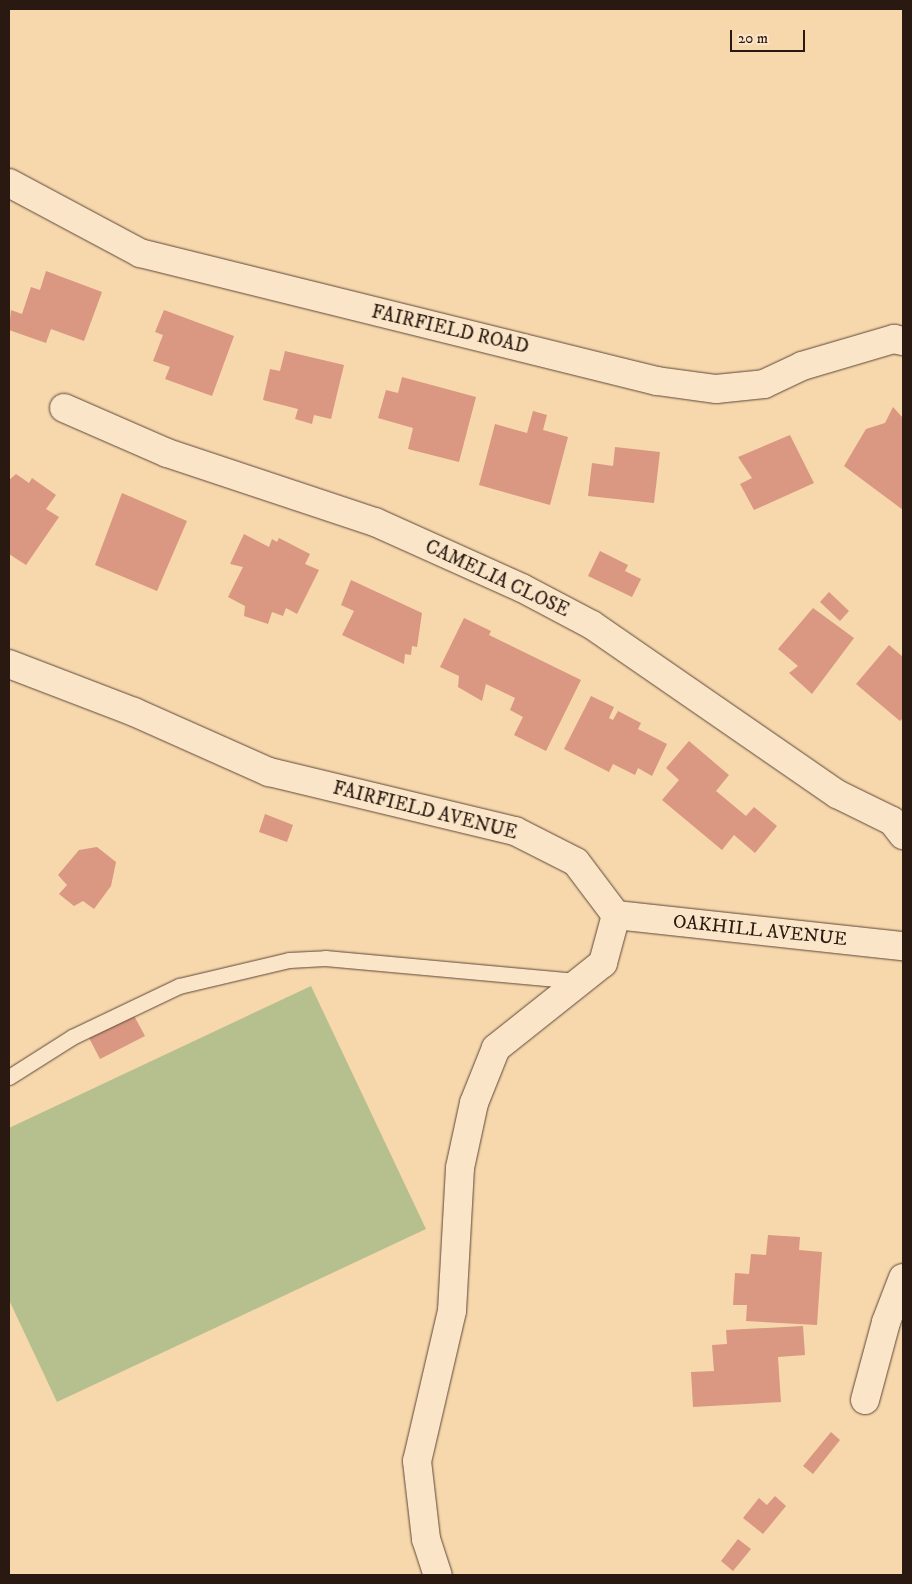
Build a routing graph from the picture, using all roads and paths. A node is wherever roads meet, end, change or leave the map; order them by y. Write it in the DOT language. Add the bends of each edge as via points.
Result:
graph roads {
  1 [pos="9,183"];
  2 [pos="903,341"];
  3 [pos="64,408"];
  4 [pos="9,664"];
  5 [pos="900,824"];
  6 [pos="616,915"];
  7 [pos="903,946"];
  8 [pos="581,982"];
  9 [pos="9,1077"];
  10 [pos="903,1278"];
  11 [pos="865,1400"];
  12 [pos="438,1575"];
  1 -- 2 [label="street, FAIRFIELD ROAD" via="140,253 657,381 716,389 764,384 802,366 894,340"];
  3 -- 5 [label="street, CAMELIA CLOSE" via="167,453 375,522 522,588 592,625 654,665 838,794"];
  4 -- 6 [label="street, FAIRFIELD AVENUE" via="134,712 270,772 515,831 576,862"];
  6 -- 7 [label="street, OAKHILL AVENUE"];
  6 -- 8 [label="street" via="603,963"];
  8 -- 9 [label="lane" via="325,958 289,960 179,986 72,1037"];
  8 -- 12 [label="street" via="496,1048 474,1103 460,1168 459,1241 452,1312 417,1461 426,1539"];
  10 -- 11 [label="street" via="886,1322"];
}
